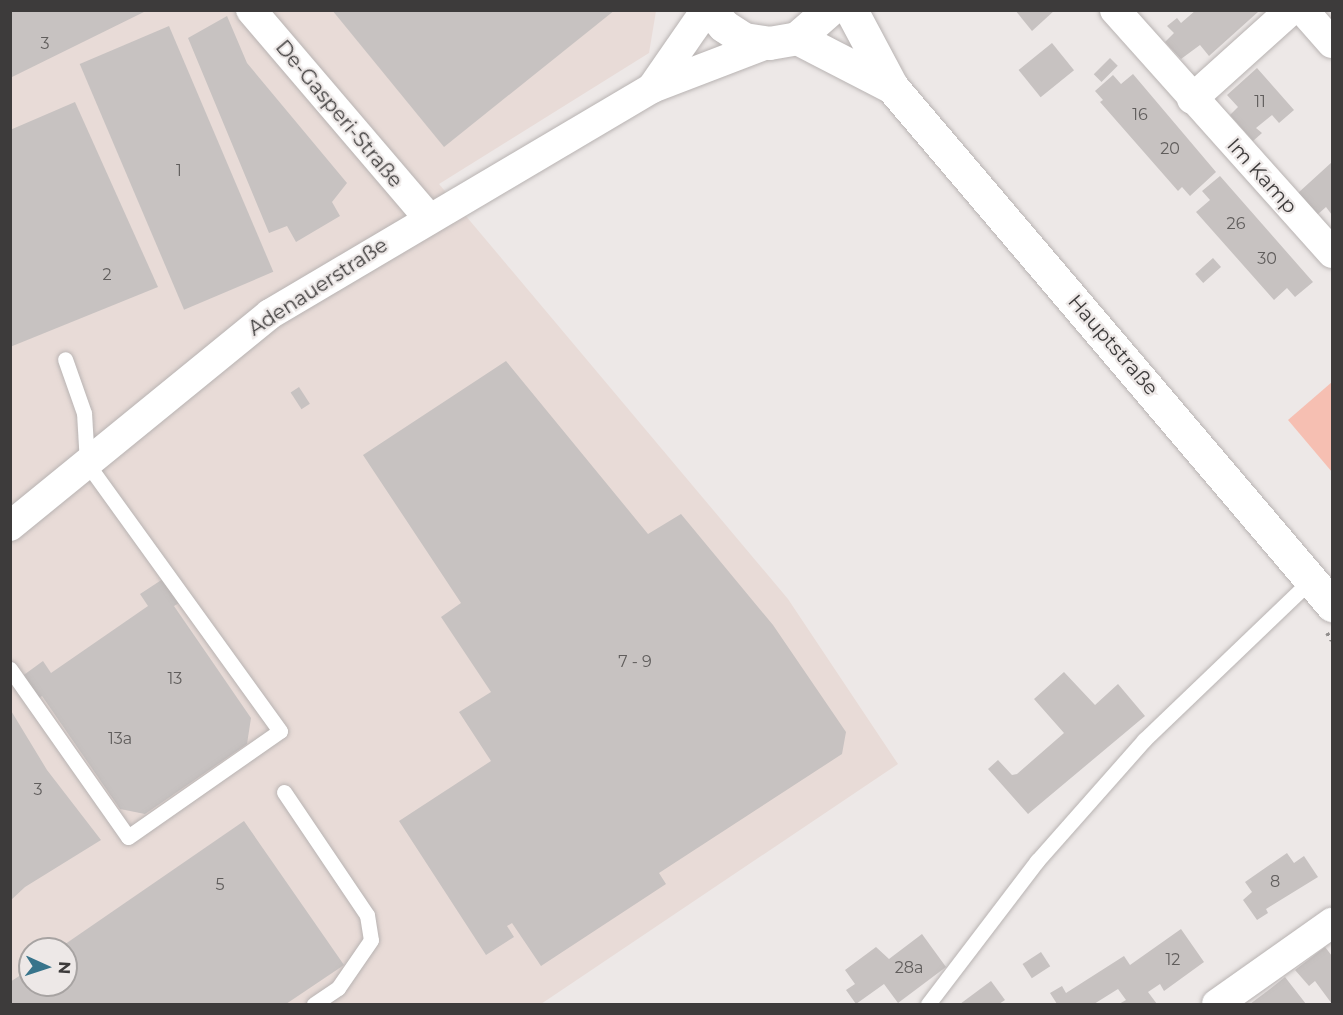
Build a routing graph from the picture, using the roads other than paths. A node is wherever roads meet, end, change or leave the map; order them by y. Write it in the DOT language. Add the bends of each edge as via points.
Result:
graph roads {
  1 [pos="251,10"];
  2 [pos="706,10"];
  3 [pos="710,10"];
  4 [pos="829,10"];
  5 [pos="851,10"];
  6 [pos="1115,10"];
  7 [pos="1290,10"];
  8 [pos="1304,10"];
  9 [pos="783,40"];
  10 [pos="1332,44"];
  11 [pos="892,87"];
  12 [pos="652,88"];
  13 [pos="1192,99"];
  14 [pos="428,218"];
  15 [pos="1332,253"];
  16 [pos="65,359"];
  17 [pos="87,463"];
  18 [pos="10,526"];
  19 [pos="1312,579"];
  20 [pos="1329,618"];
  21 [pos="10,669"];
  22 [pos="284,792"];
  23 [pos="1332,923"];
  24 [pos="314,1005"];
  25 [pos="928,1005"];
  26 [pos="1217,1005"];
  1 -- 14 [label="street, De-Gasperi-Straße"];
  2 -- 12 [label="street, Adenauerstraße"];
  3 -- 9 [label="main road, Hauptstraße" via="724,26 744,39"];
  4 -- 9 [label="main road"];
  5 -- 11 [label="main road, Hauptstraße"];
  6 -- 13 [label="street, Im Kamp"];
  7 -- 13 [label="street"];
  8 -- 10 [label="street"];
  9 -- 11 [label="main road, Hauptstraße"];
  9 -- 12 [label="street, Adenauerstraße"];
  11 -- 19 [label="main road, Hauptstraße"];
  12 -- 14 [label="street, Adenauerstraße"];
  13 -- 15 [label="street, Im Kamp"];
  14 -- 17 [label="street, Adenauerstraße" via="270,314"];
  16 -- 17 [label="lane" via="84,413"];
  17 -- 18 [label="street, Adenauerstraße"];
  17 -- 21 [label="lane" via="280,731 128,837"];
  19 -- 20 [label="main road, Hauptstraße"];
  19 -- 25 [label="lane" via="1144,740 1037,861"];
  22 -- 24 [label="lane" via="366,915 371,940 338,988"];
  23 -- 26 [label="street"];
}
